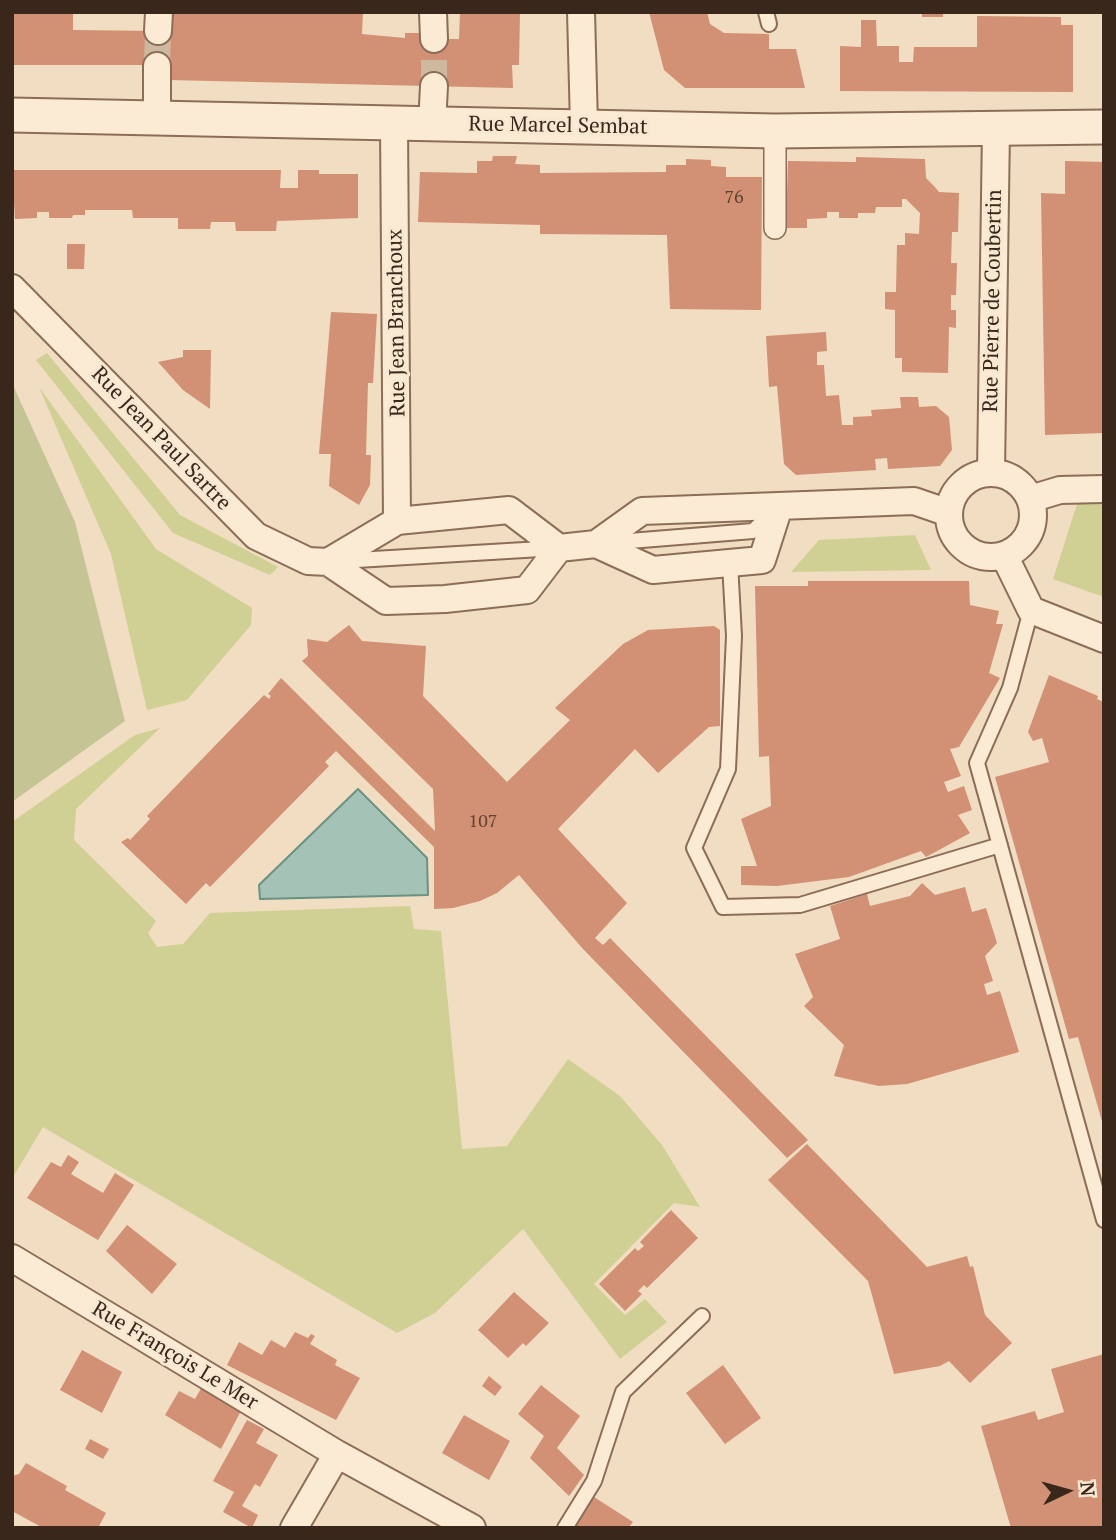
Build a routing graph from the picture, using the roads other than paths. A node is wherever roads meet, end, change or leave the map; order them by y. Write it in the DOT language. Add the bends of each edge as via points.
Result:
graph roads {
  1 [pos="433,12"];
  2 [pos="581,12"];
  3 [pos="434,39"];
  4 [pos="158,66"];
  5 [pos="433,86"];
  6 [pos="12,115"];
  7 [pos="157,118"];
  8 [pos="394,125"];
  9 [pos="432,125"];
  10 [pos="584,125"];
  11 [pos="1104,127"];
  12 [pos="996,129"];
  13 [pos="775,131"];
  14 [pos="775,228"];
  15 [pos="12,288"];
  16 [pos="991,472"];
  17 [pos="1104,489"];
  18 [pos="1030,499"];
  19 [pos="779,507"];
  20 [pos="949,513"];
  21 [pos="397,521"];
  22 [pos="596,544"];
  23 [pos="559,548"];
  24 [pos="1004,555"];
  25 [pos="328,562"];
  26 [pos="730,563"];
  27 [pos="1031,610"];
  28 [pos="1104,639"];
  29 [pos="1000,845"];
  30 [pos="1104,1220"];
  31 [pos="12,1258"];
  32 [pos="702,1316"];
  33 [pos="337,1454"];
  34 [pos="294,1528"];
  35 [pos="472,1528"];
  36 [pos="565,1528"];
  1 -- 3 [label="street"];
  2 -- 10 [label="street"];
  4 -- 7 [label="street"];
  5 -- 9 [label="street"];
  6 -- 7 [label="street, Rue Marcel Sembat"];
  7 -- 8 [label="street, Rue Marcel Sembat"];
  8 -- 9 [label="street, Rue Marcel Sembat"];
  8 -- 21 [label="street, Rue Jean Branchoux"];
  9 -- 10 [label="street, Rue Marcel Sembat"];
  10 -- 13 [label="street, Rue Marcel Sembat"];
  11 -- 12 [label="street, Rue Marcel Sembat"];
  12 -- 13 [label="street, Rue Marcel Sembat"];
  12 -- 16 [label="street, Rue Pierre de Coubertin"];
  13 -- 14 [label="street"];
  15 -- 25 [label="street, Rue Jean Paul Sartre" via="256,536 308,561"];
  16 -- 18 [label="street" via="1012,477"];
  16 -- 20 [label="street" via="963,483"];
  17 -- 18 [label="street" via="1060,490"];
  18 -- 24 [label="street" via="1032,524 1022,546"];
  19 -- 20 [label="street" via="914,501"];
  19 -- 22 [label="street" via="642,511"];
  19 -- 26 [label="street" via="762,561"];
  20 -- 24 [label="street" via="962,545 982,555"];
  21 -- 23 [label="street" via="509,510"];
  21 -- 25 [label="street"];
  22 -- 23 [label="street"];
  22 -- 26 [label="street" via="653,570"];
  23 -- 25 [label="lane"];
  23 -- 25 [label="street, Rue Jean Paul Sartre" via="527,590 445,599 386,601"];
  24 -- 27 [label="street"];
  26 -- 29 [label="lane" via="734,636 727,769 694,848 723,907 800,905"];
  27 -- 28 [label="street"];
  27 -- 29 [label="lane" via="1010,688 977,763"];
  29 -- 30 [label="lane"];
  31 -- 33 [label="street, Rue François Le Mer"];
  32 -- 36 [label="lane" via="623,1392 594,1481"];
  33 -- 34 [label="street"];
  33 -- 35 [label="street, Rue François Le Mer"];
}
